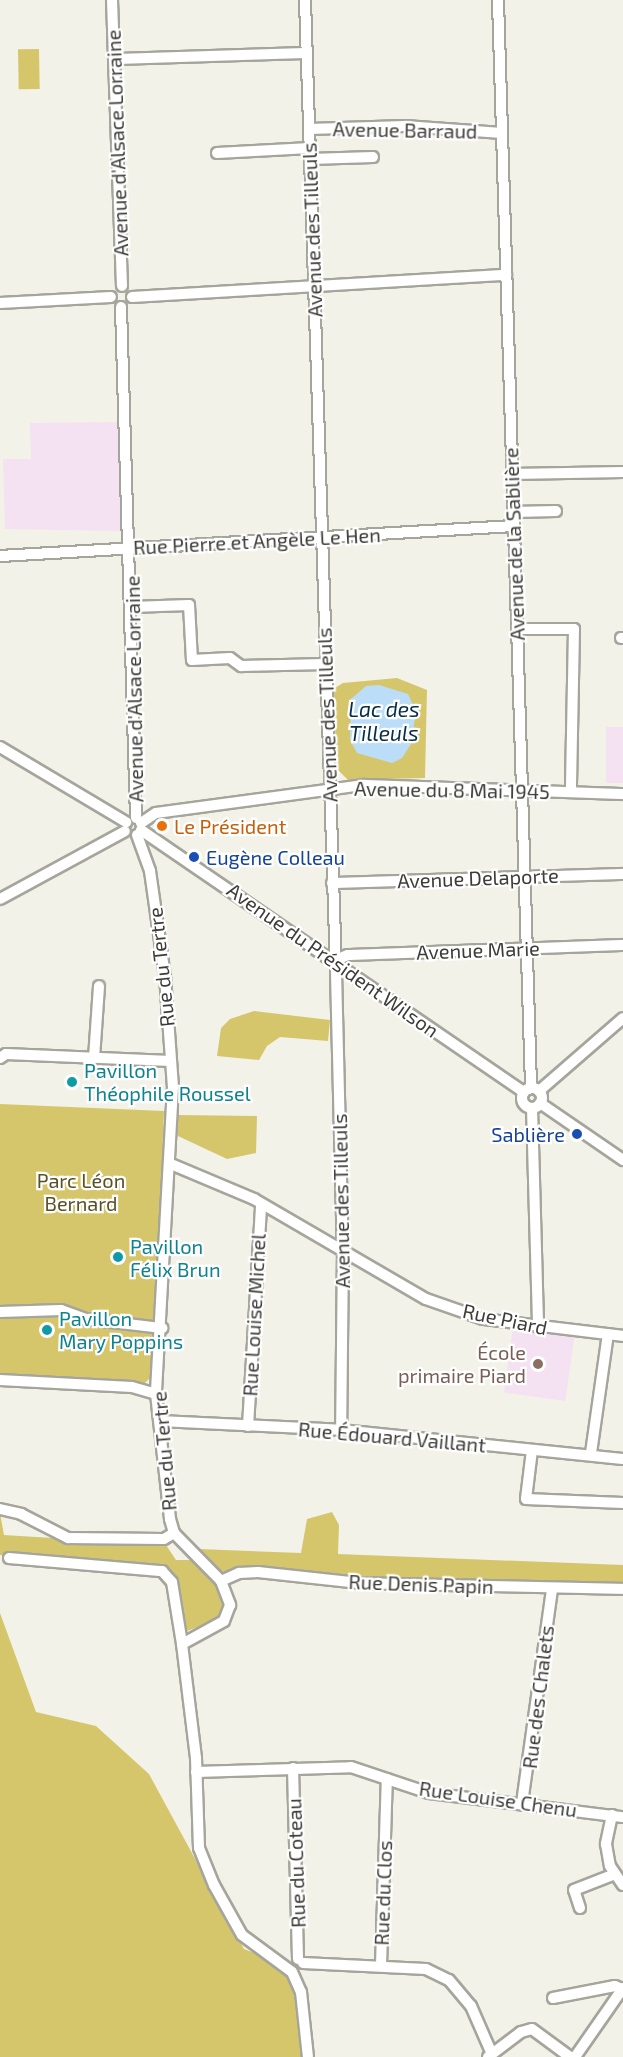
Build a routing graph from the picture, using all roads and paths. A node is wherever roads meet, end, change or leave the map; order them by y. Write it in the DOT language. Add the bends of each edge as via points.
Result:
graph roads {
  1 [pos="112,0"];
  2 [pos="305,0"];
  3 [pos="498,0"];
  4 [pos="307,53"];
  5 [pos="114,59"];
  6 [pos="309,129"];
  7 [pos="502,133"];
  8 [pos="217,153"];
  9 [pos="310,153"];
  10 [pos="373,157"];
  11 [pos="506,275"];
  12 [pos="122,286"];
  13 [pos="314,286"];
  14 [pos="111,297"];
  15 [pos="132,297"];
  16 [pos="0,303"];
  17 [pos="122,307"];
  18 [pos="623,472"];
  19 [pos="512,474"];
  20 [pos="556,511"];
  21 [pos="513,512"];
  22 [pos="514,526"];
  23 [pos="322,538"];
  24 [pos="130,548"];
  25 [pos="0,556"];
  26 [pos="131,607"];
  27 [pos="517,629"];
  28 [pos="325,664"];
  29 [pos="0,747"];
  30 [pos="329,789"];
  31 [pos="522,790"];
  32 [pos="572,792"];
  33 [pos="623,794"];
  34 [pos="134,826"];
  35 [pos="623,874"];
  36 [pos="525,877"];
  37 [pos="332,883"];
  38 [pos="0,899"];
  39 [pos="623,945"];
  40 [pos="528,948"];
  41 [pos="333,961"];
  42 [pos="99,986"];
  43 [pos="623,1018"];
  44 [pos="0,1058"];
  45 [pos="94,1058"];
  46 [pos="171,1061"];
  47 [pos="531,1090"];
  48 [pos="536,1106"];
  49 [pos="623,1160"];
  50 [pos="171,1164"];
  51 [pos="261,1203"];
  52 [pos="343,1250"];
  53 [pos="0,1312"];
  54 [pos="538,1327"];
  55 [pos="162,1328"];
  56 [pos="608,1334"];
  57 [pos="623,1336"];
  58 [pos="0,1380"];
  59 [pos="156,1394"];
  60 [pos="160,1421"];
  61 [pos="248,1426"];
  62 [pos="341,1430"];
  63 [pos="532,1450"];
  64 [pos="591,1454"];
  65 [pos="623,1459"];
  66 [pos="623,1503"];
  67 [pos="0,1509"];
  68 [pos="174,1533"];
  69 [pos="9,1558"];
  70 [pos="221,1581"];
  71 [pos="623,1589"];
  72 [pos="552,1590"];
  73 [pos="182,1644"];
  74 [pos="293,1768"];
  75 [pos="196,1772"];
  76 [pos="387,1779"];
  77 [pos="522,1803"];
  78 [pos="618,1816"];
  79 [pos="615,1874"];
  80 [pos="623,1885"];
  81 [pos="580,1908"];
  82 [pos="300,1961"];
  83 [pos="381,1965"];
  84 [pos="284,1967"];
  85 [pos="294,1978"];
  86 [pos="623,1988"];
  87 [pos="553,1998"];
  88 [pos="490,2056"];
  89 [pos="308,2057"];
  90 [pos="570,2057"];
  91 [pos="576,2057"];
  1 -- 5 [label="street, Avenue d'Alsace Lorraine"];
  2 -- 4 [label="street, Avenue des Tilleuls"];
  3 -- 7 [label="street, Avenue de la Sablière"];
  4 -- 5 [label="street"];
  4 -- 6 [label="street, Avenue des Tilleuls"];
  5 -- 12 [label="street, Avenue d'Alsace Lorraine"];
  6 -- 7 [label="street, Avenue Barraud" via="405,126"];
  6 -- 9 [label="street, Avenue des Tilleuls"];
  7 -- 11 [label="street, Avenue de la Sablière"];
  8 -- 9 [label="street"];
  9 -- 10 [label="street"];
  9 -- 13 [label="street, Avenue des Tilleuls"];
  11 -- 13 [label="street"];
  11 -- 19 [label="street, Avenue de la Sablière"];
  12 -- 14 [label="street" via="115,288"];
  12 -- 15 [label="street" via="128,288"];
  13 -- 15 [label="street"];
  13 -- 23 [label="street, Avenue des Tilleuls"];
  14 -- 16 [label="street"];
  14 -- 17 [label="street"];
  15 -- 17 [label="street"];
  17 -- 24 [label="street, Avenue d'Alsace Lorraine"];
  18 -- 19 [label="street"];
  19 -- 21 [label="street, Avenue de la Sablière"];
  20 -- 21 [label="street"];
  21 -- 22 [label="street, Avenue de la Sablière"];
  22 -- 23 [label="street, Rue Pierre et Angèle Le Hen"];
  22 -- 27 [label="street, Avenue de la Sablière"];
  23 -- 24 [label="street, Rue Pierre et Angèle Le Hen"];
  23 -- 28 [label="street, Avenue des Tilleuls"];
  24 -- 25 [label="street, Rue Pierre et Angèle Le Hen"];
  24 -- 26 [label="street, Avenue d'Alsace Lorraine"];
  26 -- 28 [label="street" via="195,605 186,660 230,658 241,666"];
  26 -- 34 [label="street, Avenue d'Alsace Lorraine"];
  27 -- 31 [label="street, Avenue de la Sablière"];
  27 -- 32 [label="street" via="574,629"];
  28 -- 30 [label="street, Avenue des Tilleuls"];
  29 -- 34 [label="street, Avenue du Président Wilson"];
  30 -- 31 [label="street, Avenue du 8 Mai 1945" via="384,784"];
  30 -- 34 [label="street, Avenue du 8 Mai 1945" via="156,813"];
  30 -- 37 [label="street, Avenue des Tilleuls"];
  31 -- 32 [label="street, Avenue du 8 Mai 1945"];
  31 -- 36 [label="street, Avenue de la Sablière"];
  32 -- 33 [label="street, Avenue du 8 Mai 1945"];
  34 -- 38 [label="street, Avenue du 8 Mai 1945"];
  34 -- 41 [label="street, Avenue du Président Wilson"];
  34 -- 46 [label="street, Rue du Tertre" via="150,871"];
  35 -- 36 [label="street, Avenue Delaporte"];
  36 -- 37 [label="street, Avenue Delaporte"];
  36 -- 40 [label="street, Avenue de la Sablière"];
  37 -- 41 [label="street, Avenue des Tilleuls"];
  39 -- 40 [label="street, Avenue Marie"];
  40 -- 41 [label="street, Avenue Marie" via="348,956"];
  40 -- 47 [label="street, Avenue de la Sablière"];
  41 -- 47 [label="street, Avenue du Président Wilson"];
  41 -- 52 [label="street, Avenue des Tilleuls"];
  42 -- 45 [label="street"];
  43 -- 47 [label="street"];
  44 -- 45 [label="street" via="6,1054"];
  45 -- 46 [label="street"];
  46 -- 50 [label="street, Rue du Tertre"];
  47 -- 48 [label="street, Avenue de la Sablière"];
  47 -- 48 [label="street" via="524,1104"];
  48 -- 49 [label="street"];
  48 -- 54 [label="street"];
  50 -- 51 [label="street, Rue Piard"];
  50 -- 55 [label="street, Rue du Tertre"];
  51 -- 52 [label="street, Rue Piard"];
  51 -- 61 [label="street, Rue Louise Michel"];
  52 -- 54 [label="street, Rue Piard" via="426,1299 483,1318"];
  52 -- 62 [label="street, Avenue des Tilleuls"];
  53 -- 55 [label="street" via="61,1310 86,1319"];
  54 -- 56 [label="street, Rue Piard"];
  55 -- 59 [label="street, Rue du Tertre"];
  56 -- 57 [label="street, Rue Piard"];
  56 -- 64 [label="street"];
  58 -- 59 [label="street" via="132,1387"];
  59 -- 60 [label="street, Rue du Tertre"];
  60 -- 61 [label="street, Rue Édouard Vaillant"];
  60 -- 68 [label="street, Rue du Tertre"];
  61 -- 62 [label="street, Rue Édouard Vaillant"];
  62 -- 63 [label="street, Rue Édouard Vaillant"];
  63 -- 64 [label="street, Rue Édouard Vaillant"];
  63 -- 66 [label="street" via="526,1498"];
  64 -- 65 [label="street, Rue Édouard Vaillant"];
  67 -- 68 [label="street" via="21,1514 68,1538 164,1539"];
  68 -- 70 [label="street, Rue du Tertre"];
  69 -- 73 [label="street" via="162,1571 172,1582"];
  70 -- 72 [label="street, Rue Denis Papin" via="239,1573 258,1572 359,1583"];
  70 -- 73 [label="street, Rue du Tertre" via="230,1605 224,1621"];
  71 -- 72 [label="street, Rue Denis Papin"];
  72 -- 77 [label="street, Rue des Chalets"];
  73 -- 75 [label="street"];
  74 -- 75 [label="street, Rue Louise Chenu"];
  74 -- 76 [label="street, Rue Louise Chenu" via="351,1767"];
  74 -- 82 [label="street, Rue du Coteau"];
  75 -- 84 [label="street" via="199,1848 214,1885 242,1935"];
  76 -- 77 [label="street, Rue Louise Chenu" via="429,1793"];
  76 -- 83 [label="street, Rue du Clos"];
  77 -- 78 [label="street, Rue Louise Chenu"];
  78 -- 79 [label="street" via="606,1844"];
  79 -- 80 [label="street"];
  79 -- 81 [label="street" via="574,1890"];
  82 -- 83 [label="street, Rue du Clos"];
  82 -- 84 [label="street" via="291,1959"];
  82 -- 85 [label="street"];
  83 -- 88 [label="street" via="426,1969 449,1980 476,2014"];
  84 -- 85 [label="street"];
  85 -- 89 [label="street" via="301,1992"];
  86 -- 87 [label="street" via="615,1986"];
  86 -- 91 [label="street"];
  88 -- 90 [label="street" via="532,2029"];
}
